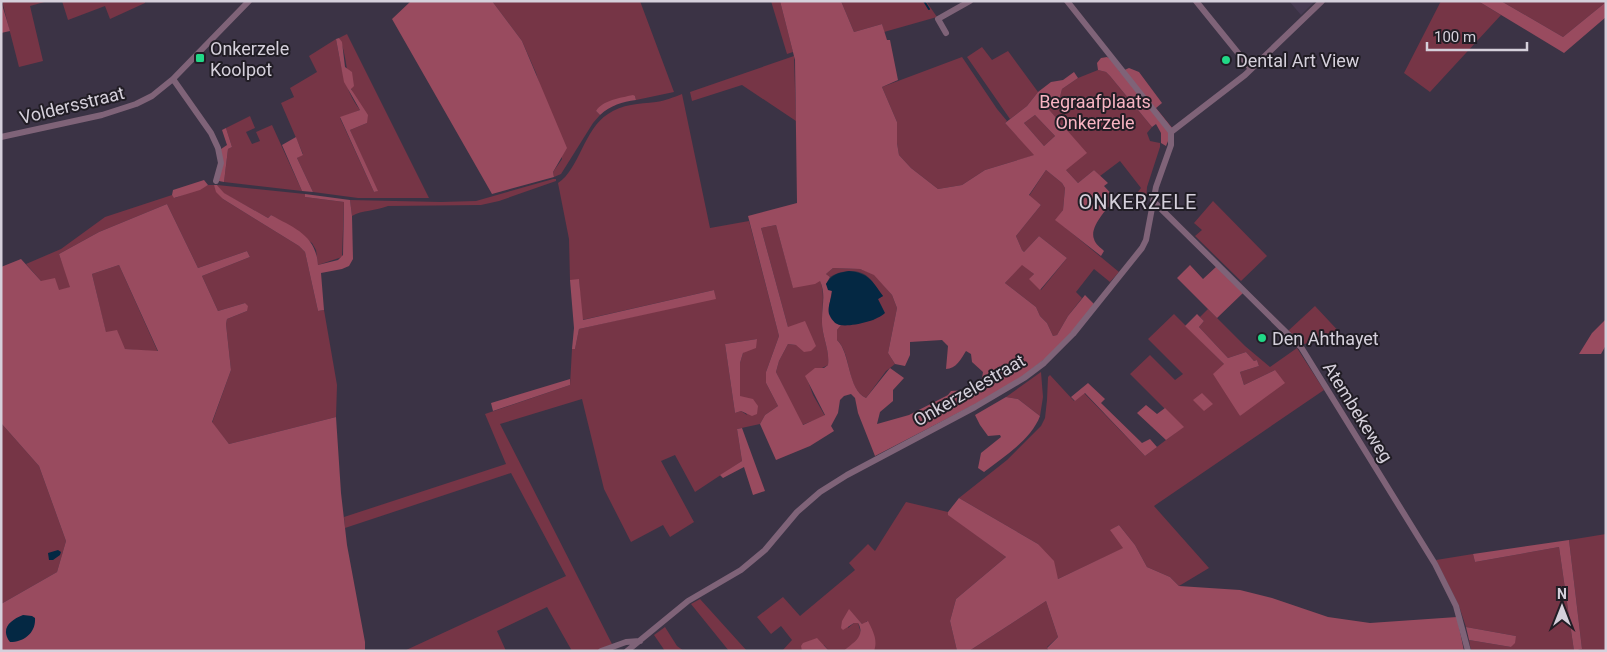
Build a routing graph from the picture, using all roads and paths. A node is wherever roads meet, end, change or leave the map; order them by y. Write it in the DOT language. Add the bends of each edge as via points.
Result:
graph roads {
  1 [pos="249,1"];
  2 [pos="970,1"];
  3 [pos="1067,1"];
  4 [pos="1196,1"];
  5 [pos="1322,1"];
  6 [pos="946,33"];
  7 [pos="1251,69"];
  8 [pos="173,79"];
  9 [pos="1171,132"];
  10 [pos="1,137"];
  11 [pos="216,182"];
  12 [pos="1153,201"];
  13 [pos="640,641"];
  14 [pos="601,651"];
  15 [pos="627,651"];
  16 [pos="1468,651"];
  1 -- 8 [label="street, Voldersstraat"];
  2 -- 6 [label="street" via="938,19"];
  3 -- 9 [label="street"];
  4 -- 7 [label="street"];
  5 -- 7 [label="street"];
  7 -- 9 [label="street"];
  8 -- 10 [label="street, Voldersstraat" via="152,96 122,110"];
  8 -- 11 [label="street" via="218,148 221,163"];
  9 -- 12 [label="street, Onkerzelestraat" via="1171,145"];
  12 -- 13 [label="street, Onkerzelestraat" via="1142,248 1078,328 1044,363 975,408 847,475 816,495 741,570 688,601"];
  12 -- 16 [label="street, Atembekeweg" via="1301,347 1435,564 1456,606"];
  13 -- 14 [label="street" via="626,642"];
  13 -- 15 [label="street, Onkerzelestraat"];
}
